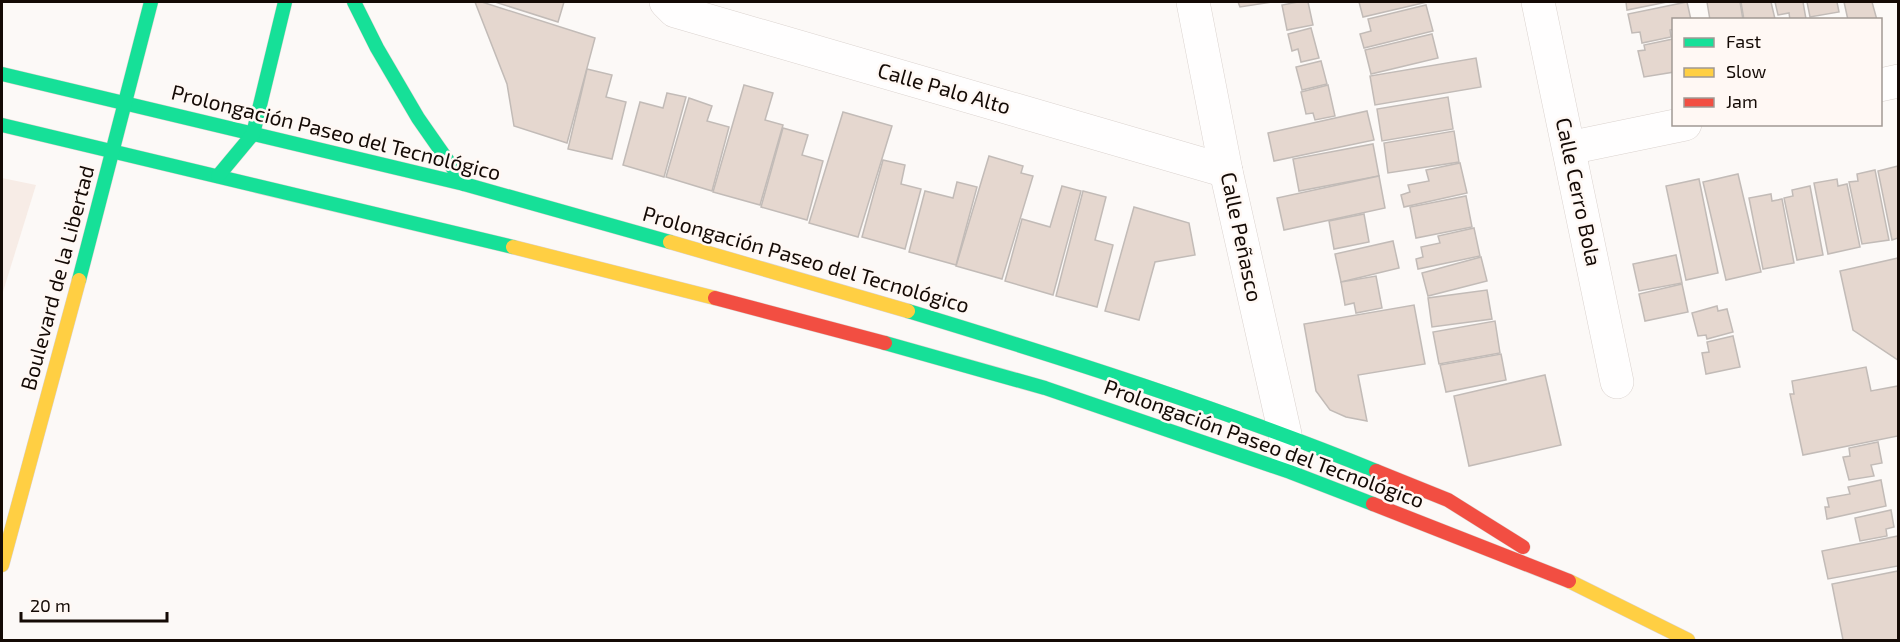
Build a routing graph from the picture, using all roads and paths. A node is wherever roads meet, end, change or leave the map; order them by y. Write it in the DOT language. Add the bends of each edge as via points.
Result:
graph roads {
  1 [pos="152,2"];
  2 [pos="285,2"];
  3 [pos="354,2"];
  4 [pos="666,2"];
  5 [pos="1193,2"];
  6 [pos="1538,2"];
  7 [pos="2,74"];
  8 [pos="1899,81"];
  9 [pos="1882,85"];
  10 [pos="125,103"];
  11 [pos="2,125"];
  12 [pos="1675,126"];
  13 [pos="253,134"];
  14 [pos="1569,148"];
  15 [pos="114,150"];
  16 [pos="1226,171"];
  17 [pos="218,176"];
  18 [pos="464,184"];
  19 [pos="1617,382"];
  20 [pos="1285,434"];
  21 [pos="1290,472"];
  22 [pos="2,565"];
  23 [pos="1565,579"];
  24 [pos="1688,640"];
  1 -- 10 [label="main road, Boulevard de la Libertad"];
  2 -- 13 [label="main road"];
  3 -- 18 [label="main road" via="418,118"];
  4 -- 16 [label="street, Calle Palo Alto" via="675,11"];
  5 -- 16 [label="street, Calle Peñasco"];
  6 -- 14 [label="street, Calle Cerro Bola"];
  7 -- 10 [label="main road, Prolongación Paseo del Tecnológico"];
  8 -- 9 [label="street"];
  10 -- 13 [label="main road, Prolongación Paseo del Tecnológico"];
  10 -- 15 [label="main road, Boulevard de la Libertad"];
  11 -- 15 [label="main road, Prolongación Paseo del Tecnológico"];
  12 -- 14 [label="street"];
  13 -- 17 [label="main road"];
  13 -- 18 [label="main road, Prolongación Paseo del Tecnológico"];
  14 -- 19 [label="street, Calle Cerro Bola"];
  15 -- 17 [label="main road, Prolongación Paseo del Tecnológico"];
  15 -- 22 [label="main road, Boulevard de la Libertad"];
  16 -- 20 [label="street, Calle Peñasco"];
  17 -- 21 [label="main road, Prolongación Paseo del Tecnológico" via="599,268 863,337 1046,388"];
  18 -- 20 [label="main road, Prolongación Paseo del Tecnológico" via="1044,352"];
  20 -- 21 [label="street, Calle Peñasco"];
  20 -- 23 [label="main road, Prolongación Paseo del Tecnológico" via="1448,500 1509,537"];
  21 -- 23 [label="main road, Prolongación Paseo del Tecnológico"];
  23 -- 24 [label="main road, Prolongación Paseo del Tecnológico"];
}
